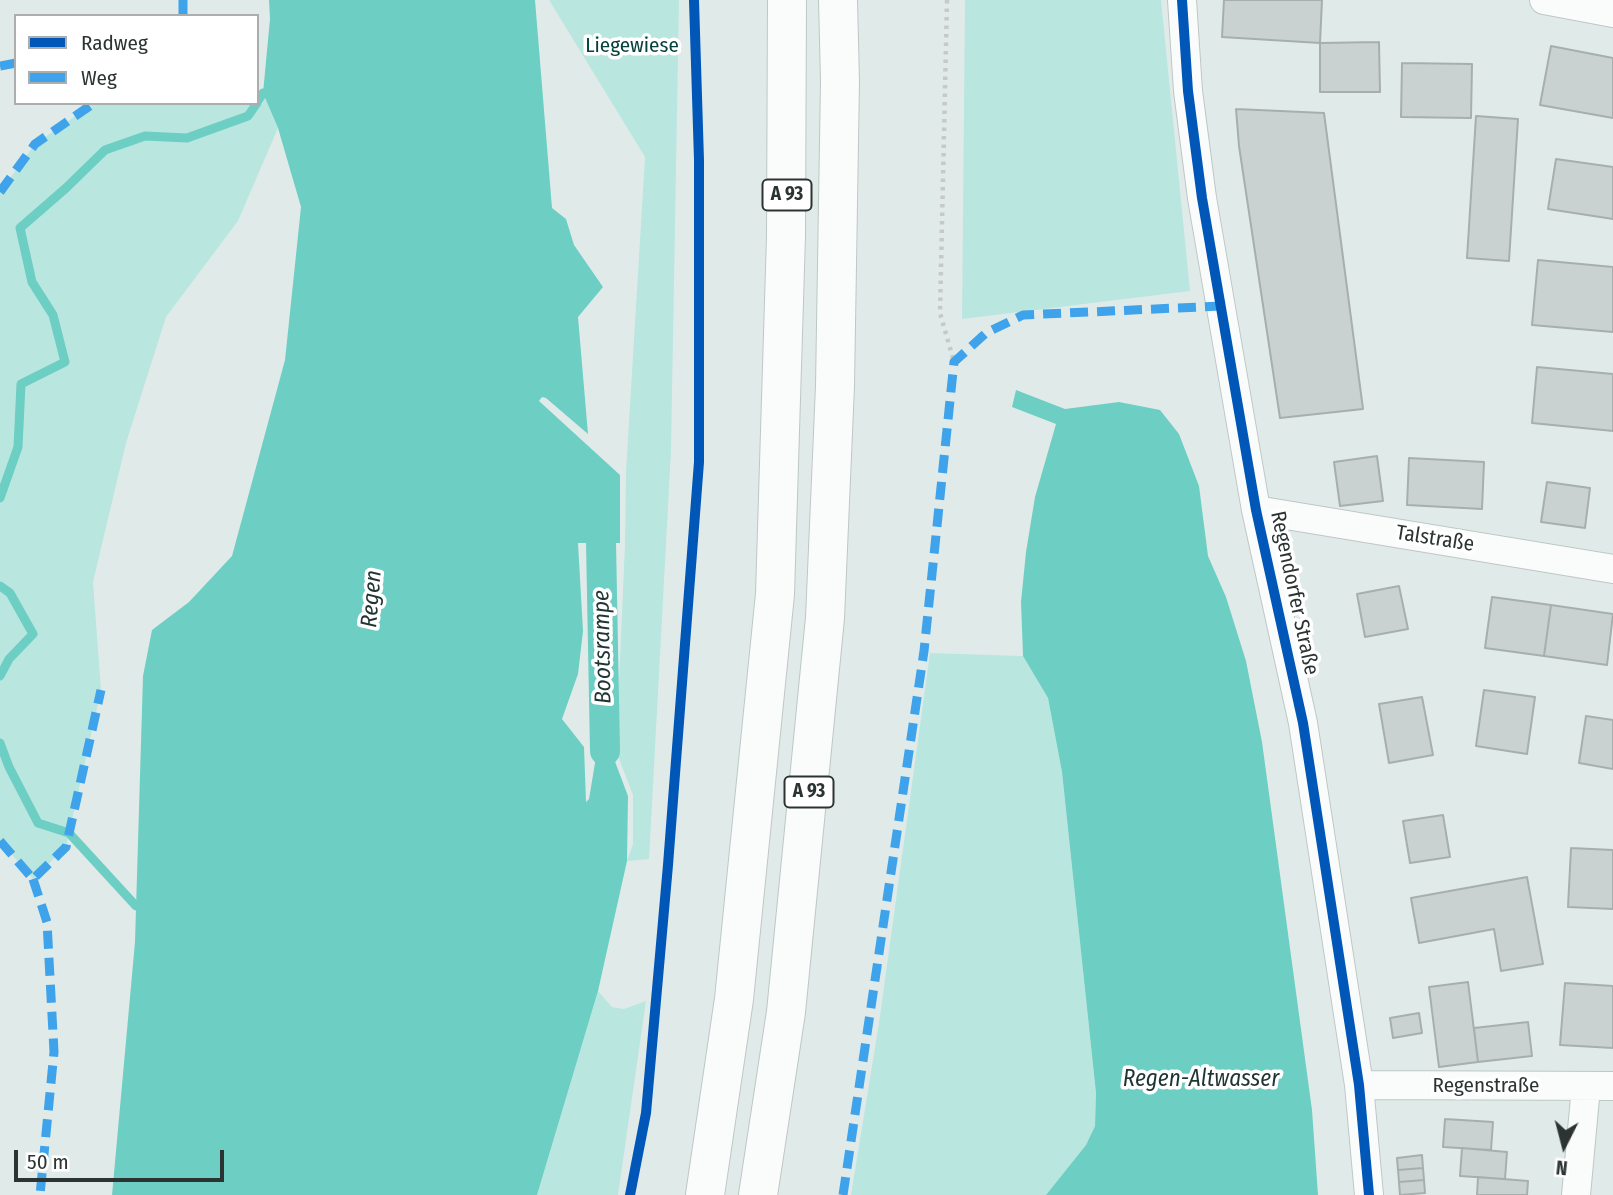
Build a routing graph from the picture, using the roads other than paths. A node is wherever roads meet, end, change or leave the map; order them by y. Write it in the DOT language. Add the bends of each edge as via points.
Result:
graph roads {
  1 [pos="787,0"];
  2 [pos="838,0"];
  3 [pos="1182,0"];
  4 [pos="1544,0"];
  5 [pos="1613,13"];
  6 [pos="1256,510"];
  7 [pos="1613,569"];
  8 [pos="1359,1085"];
  9 [pos="1599,1086"];
  10 [pos="705,1195"];
  11 [pos="758,1195"];
  12 [pos="1369,1195"];
  13 [pos="1576,1195"];
  1 -- 10 [label="highway, A 93" via="786,236 775,594 734,999"];
  2 -- 11 [label="highway, A 93" via="835,386 825,618 786,1012"];
  3 -- 6 [label="street, Regendorfer Straße" via="1202,198"];
  4 -- 5 [label="street"];
  6 -- 7 [label="street, Talstraße"];
  6 -- 8 [label="street, Regendorfer Straße" via="1303,723"];
  8 -- 9 [label="street, Regenstraße"];
  8 -- 12 [label="street, Regendorfer Straße"];
  9 -- 13 [label="street"];
}
